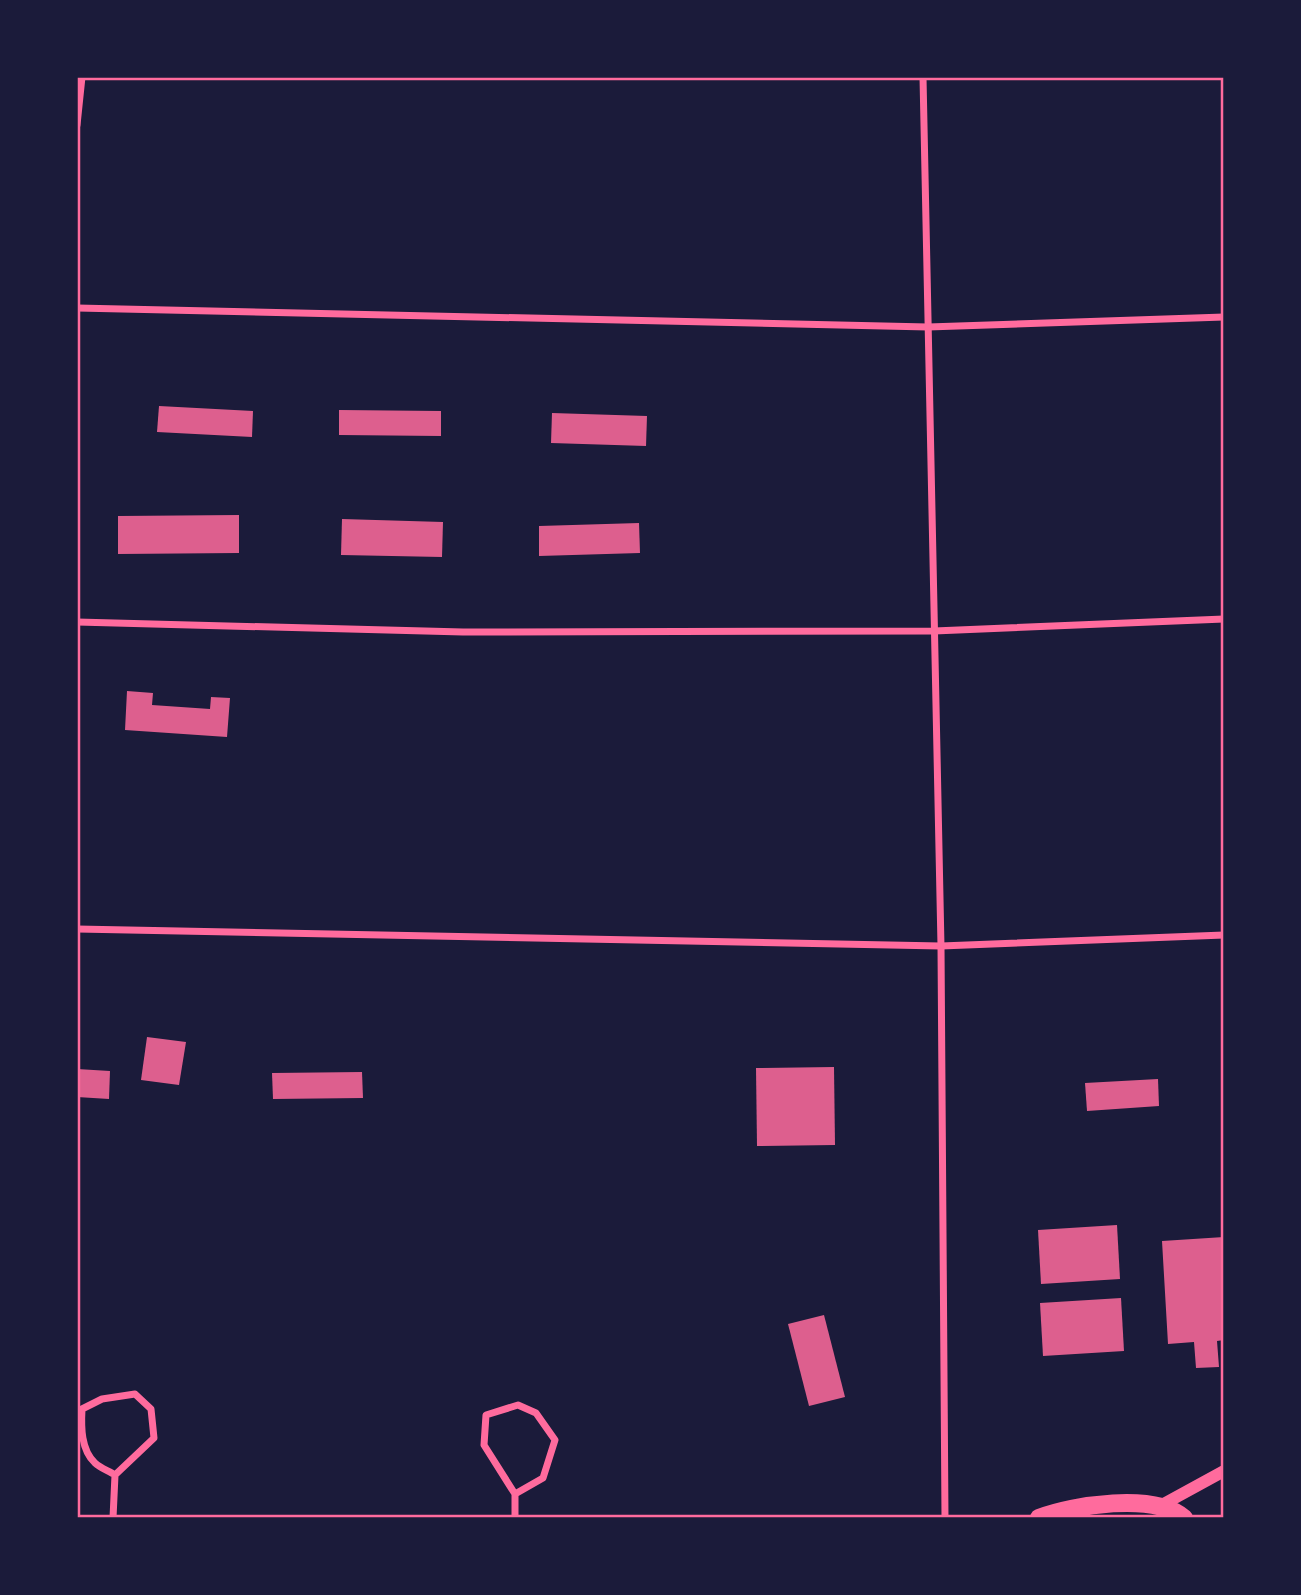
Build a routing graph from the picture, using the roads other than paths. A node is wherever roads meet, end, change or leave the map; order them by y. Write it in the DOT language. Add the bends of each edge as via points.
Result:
graph roads {
  1 [pos="82,77"];
  2 [pos="923,77"];
  3 [pos="77,125"];
  4 [pos="77,308"];
  5 [pos="1224,317"];
  6 [pos="928,327"];
  7 [pos="1224,619"];
  8 [pos="77,622"];
  9 [pos="934,631"];
  10 [pos="77,929"];
  11 [pos="1224,935"];
  12 [pos="941,946"];
  13 [pos="1224,1471"];
  14 [pos="115,1475"];
  15 [pos="515,1494"];
  16 [pos="1160,1506"];
  17 [pos="113,1518"];
  18 [pos="515,1518"];
  19 [pos="946,1518"];
  20 [pos="1039,1518"];
  21 [pos="1184,1518"];
  1 -- 3 [label="street"];
  2 -- 6 [label="street"];
  4 -- 6 [label="street"];
  5 -- 6 [label="street"];
  6 -- 9 [label="street"];
  7 -- 9 [label="street"];
  8 -- 9 [label="street" via="463,632"];
  9 -- 12 [label="street"];
  10 -- 12 [label="street"];
  11 -- 12 [label="street"];
  12 -- 19 [label="street"];
  13 -- 16 [label="street"];
  14 -- 14 [label="street" via="94,1463 85,1446 82,1409 103,1399 135,1394 151,1409 154,1438"];
  14 -- 17 [label="street"];
  15 -- 15 [label="street" via="484,1444 486,1415 518,1405 536,1413 555,1440 543,1478"];
  15 -- 18 [label="street"];
  16 -- 20 [label="main road" via="1122,1502"];
  16 -- 21 [label="main road"];
}
